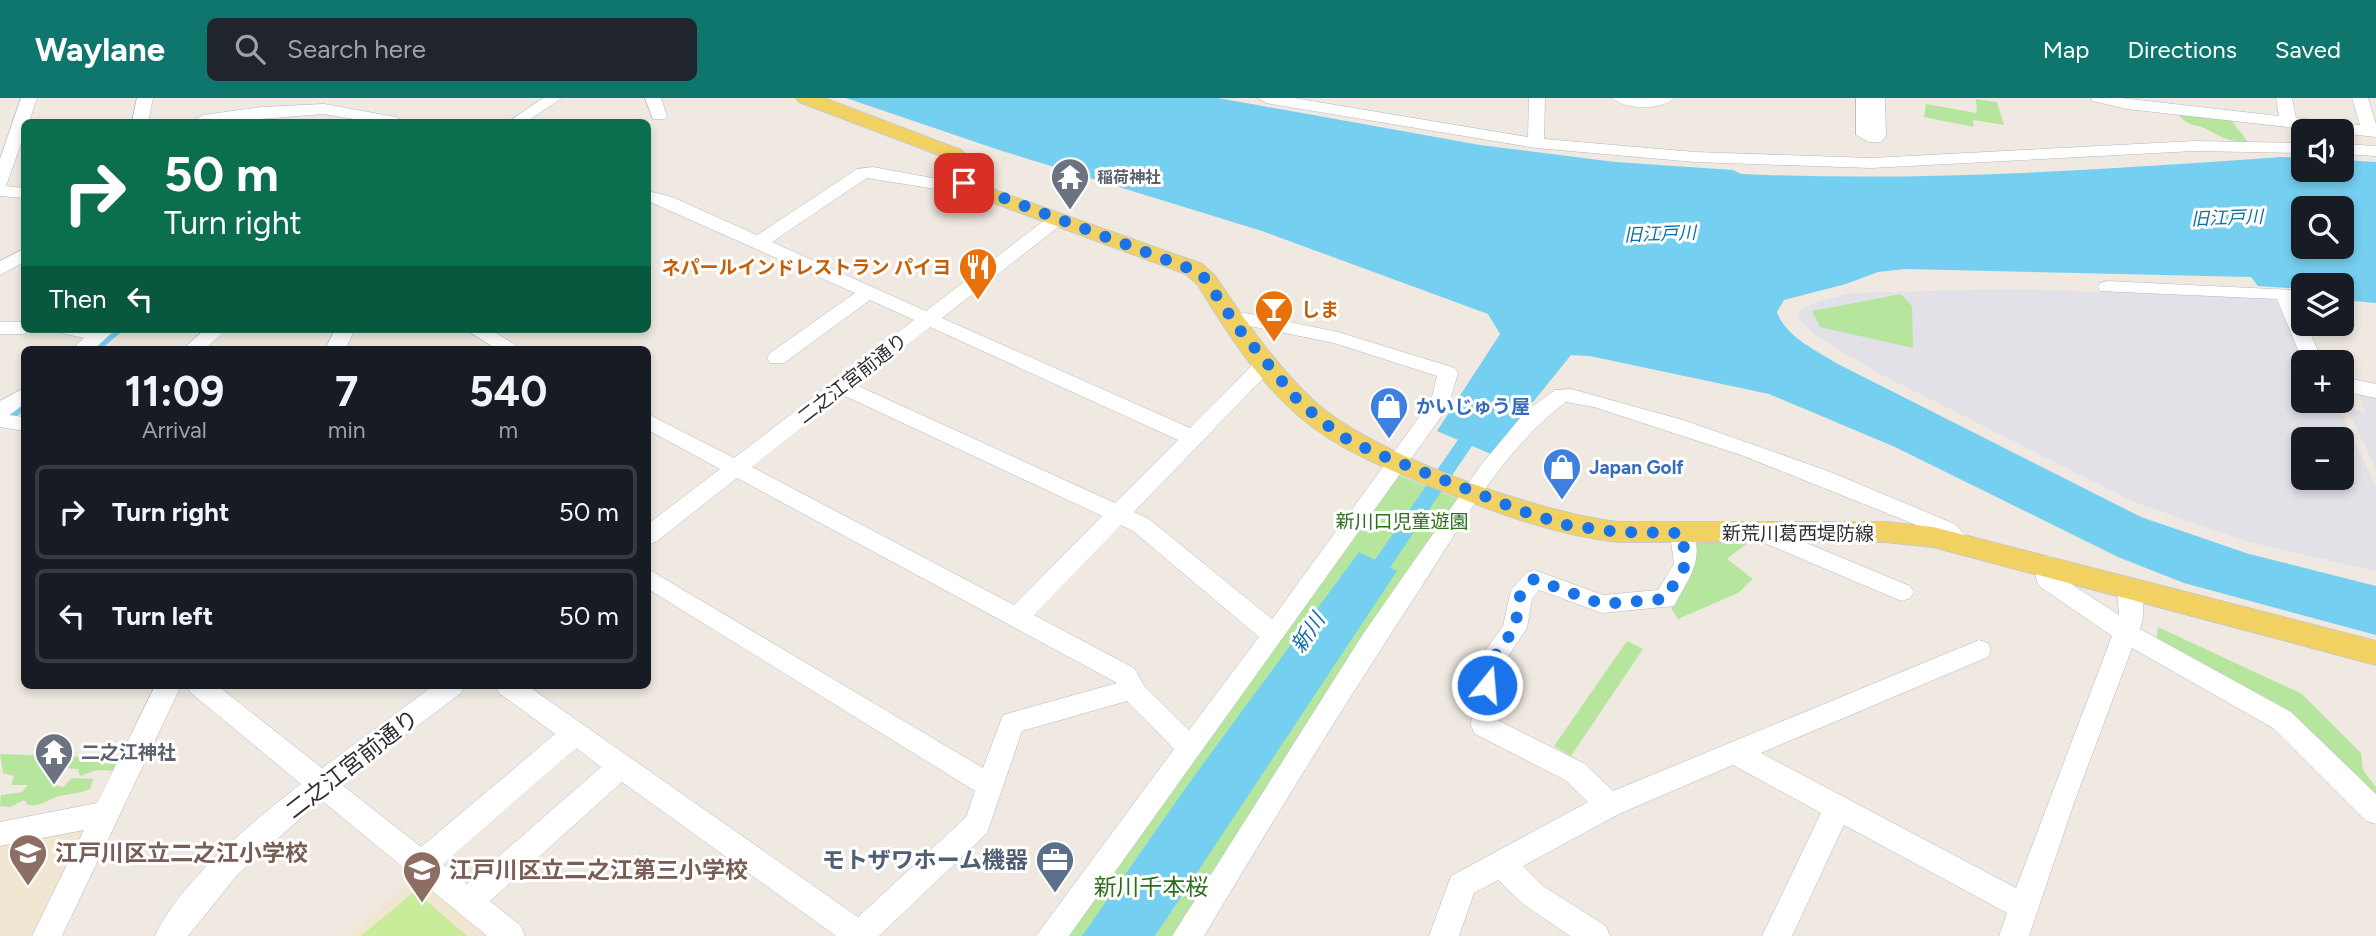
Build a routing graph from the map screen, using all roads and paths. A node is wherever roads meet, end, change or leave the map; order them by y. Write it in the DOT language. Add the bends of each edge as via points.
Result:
graph roads {
  1 [pos="30,98"];
  2 [pos="145,98"];
  3 [pos="325,98"];
  4 [pos="524,98"];
  5 [pos="653,98"];
  6 [pos="806,98"];
  7 [pos="1266,98"];
  8 [pos="1537,98"];
  9 [pos="1620,98"];
  10 [pos="1666,98"];
  11 [pos="1864,98"];
  12 [pos="1877,98"];
  13 [pos="2099,98"];
  14 [pos="2284,98"];
  15 [pos="2360,98"];
  16 [pos="552,99"];
  17 [pos="2121,99"];
  18 [pos="307,116"];
  19 [pos="659,116"];
  20 [pos="2234,117"];
  21 [pos="25,119"];
  22 [pos="141,119"];
  23 [pos="229,119"];
  24 [pos="387,119"];
  25 [pos="521,119"];
  26 [pos="2288,121"];
  27 [pos="2373,131"];
  28 [pos="21,137"];
  29 [pos="1536,143"];
  30 [pos="2258,147"];
  31 [pos="2291,148"];
  32 [pos="2354,150"];
  33 [pos="2376,151"];
  34 [pos="17,154"];
  35 [pos="0,183"];
  36 [pos="964,183"];
  37 [pos="0,191"];
  38 [pos="21,192"];
  39 [pos="651,197"];
  40 [pos="1056,220"];
  41 [pos="758,242"];
  42 [pos="21,256"];
  43 [pos="0,269"];
  44 [pos="2107,287"];
  45 [pos="870,291"];
  46 [pos="928,318"];
  47 [pos="1232,320"];
  48 [pos="0,328"];
  49 [pos="21,328"];
  50 [pos="101,333"];
  51 [pos="212,333"];
  52 [pos="482,333"];
  53 [pos="86,346"];
  54 [pos="197,346"];
  55 [pos="506,346"];
  56 [pos="2309,350"];
  57 [pos="777,358"];
  58 [pos="1266,363"];
  59 [pos="841,386"];
  60 [pos="2354,386"];
  61 [pos="2376,391"];
  62 [pos="21,399"];
  63 [pos="10,419"];
  64 [pos="651,423"];
  65 [pos="1193,438"];
  66 [pos="1402,464"];
  67 [pos="736,467"];
  68 [pos="1466,489"];
  69 [pos="1118,514"];
  70 [pos="1682,533"];
  71 [pos="651,534"];
  72 [pos="1763,534"];
  73 [pos="1959,542"];
  74 [pos="2048,565"];
  75 [pos="651,580"];
  76 [pos="2129,587"];
  77 [pos="1902,592"];
  78 [pos="1017,617"];
  79 [pos="2126,633"];
  80 [pos="1274,635"];
  81 [pos="1979,650"];
  82 [pos="2376,653"];
  83 [pos="167,689"];
  84 [pos="204,689"];
  85 [pos="448,689"];
  86 [pos="512,689"];
  87 [pos="1133,689"];
  88 [pos="575,733"];
  89 [pos="1190,748"];
  90 [pos="1737,754"];
  91 [pos="620,767"];
  92 [pos="323,785"];
  93 [pos="989,786"];
  94 [pos="1609,805"];
  95 [pos="1837,809"];
  96 [pos="2375,809"];
  97 [pos="106,814"];
  98 [pos="0,834"];
  99 [pos="1501,863"];
  100 [pos="421,864"];
  101 [pos="468,902"];
  102 [pos="2024,907"];
  103 [pos="47,936"];
  104 [pos="170,936"];
  105 [pos="510,936"];
  106 [pos="859,936"];
  107 [pos="1051,936"];
  108 [pos="1187,936"];
  109 [pos="1444,936"];
  110 [pos="1595,936"];
  111 [pos="1777,936"];
  112 [pos="2014,936"];
  1 -- 21 [label="street"];
  2 -- 22 [label="street"];
  3 -- 18 [label="street"];
  4 -- 16 [label="street"];
  5 -- 19 [label="street"];
  6 -- 36 [label="main road" via="954,154 965,164"];
  7 -- 29 [label="street"];
  8 -- 29 [label="street"];
  9 -- 10 [label="street" via="1652,103"];
  11 -- 12 [label="street" via="1864,135 1875,139"];
  13 -- 17 [label="street"];
  14 -- 26 [label="street"];
  15 -- 27 [label="street"];
  16 -- 25 [label="street"];
  17 -- 20 [label="street" via="2127,104"];
  18 -- 23 [label="street"];
  18 -- 24 [label="street"];
  20 -- 26 [label="street"];
  20 -- 30 [label="street"];
  26 -- 27 [label="street"];
  28 -- 34 [label="street"];
  29 -- 30 [label="street" via="1695,157 1871,163 2194,146"];
  30 -- 31 [label="street"];
  32 -- 33 [label="street"];
  34 -- 35 [label="street"];
  36 -- 40 [label="main road, 新荒川葛西堤防線"];
  36 -- 41 [label="street" via="947,186 863,173"];
  37 -- 38 [label="street"];
  39 -- 41 [label="street"];
  40 -- 46 [label="street, 二之江宮前通り"];
  40 -- 47 [label="main road, 新荒川葛西堤防線" via="1194,269"];
  41 -- 45 [label="street"];
  42 -- 43 [label="street"];
  44 -- 56 [label="street" via="2284,294"];
  45 -- 46 [label="street"];
  45 -- 57 [label="street"];
  46 -- 59 [label="street, 二之江宮前通り"];
  46 -- 65 [label="street"];
  47 -- 58 [label="main road, 新荒川葛西堤防線"];
  47 -- 66 [label="street" via="1338,338 1448,373 1441,402"];
  48 -- 49 [label="street"];
  50 -- 53 [label="street"];
  51 -- 54 [label="street"];
  52 -- 55 [label="street"];
  58 -- 65 [label="street"];
  58 -- 66 [label="main road, 新荒川葛西堤防線" via="1300,403 1329,427"];
  59 -- 67 [label="street, 二之江宮前通り"];
  59 -- 69 [label="street"];
  60 -- 61 [label="street"];
  62 -- 63 [label="street"];
  64 -- 67 [label="street"];
  65 -- 69 [label="street"];
  66 -- 68 [label="main road, 新荒川葛西堤防線"];
  66 -- 80 [label="street"];
  67 -- 71 [label="street, 二之江宮前通り"];
  67 -- 78 [label="street"];
  68 -- 70 [label="main road, 新荒川葛西堤防線" via="1582,528"];
  68 -- 73 [label="street" via="1534,414 1561,395 1708,434 1915,515 1947,530"];
  68 -- 108 [label="street"];
  69 -- 78 [label="street"];
  69 -- 80 [label="street" via="1141,525"];
  70 -- 72 [label="main road, 新荒川葛西堤防線"];
  70 -- 94 [label="street" via="1686,564 1665,599 1602,604 1534,579 1520,596 1515,628 1488,665 1484,726 1575,772"];
  72 -- 73 [label="main road, 新荒川葛西堤防線" via="1885,533"];
  72 -- 77 [label="street"];
  73 -- 74 [label="main road, 新荒川葛西堤防線"];
  74 -- 76 [label="main road, 新荒川葛西堤防線"];
  74 -- 79 [label="street" via="2047,580"];
  75 -- 93 [label="street"];
  76 -- 79 [label="street" via="2131,618"];
  76 -- 82 [label="main road, 新荒川葛西堤防線"];
  78 -- 87 [label="street" via="1125,675"];
  79 -- 96 [label="street" via="2282,720"];
  79 -- 102 [label="street"];
  80 -- 89 [label="street"];
  81 -- 90 [label="street"];
  83 -- 97 [label="street"];
  84 -- 92 [label="street"];
  85 -- 92 [label="street, 二之江宮前通り"];
  86 -- 88 [label="street"];
  87 -- 89 [label="street"];
  87 -- 93 [label="street" via="1012,723"];
  88 -- 91 [label="street"];
  88 -- 100 [label="street"];
  89 -- 107 [label="street"];
  90 -- 94 [label="street"];
  90 -- 95 [label="street"];
  91 -- 101 [label="street"];
  91 -- 106 [label="street"];
  92 -- 100 [label="street"];
  92 -- 104 [label="street, 二之江宮前通り" via="214,878"];
  93 -- 106 [label="street" via="977,824"];
  94 -- 99 [label="street"];
  95 -- 102 [label="street"];
  95 -- 111 [label="street"];
  97 -- 98 [label="street"];
  97 -- 103 [label="street"];
  99 -- 109 [label="street" via="1461,885"];
  99 -- 110 [label="street" via="1533,895"];
  100 -- 101 [label="street"];
  101 -- 105 [label="street"];
  102 -- 112 [label="street"];
}
